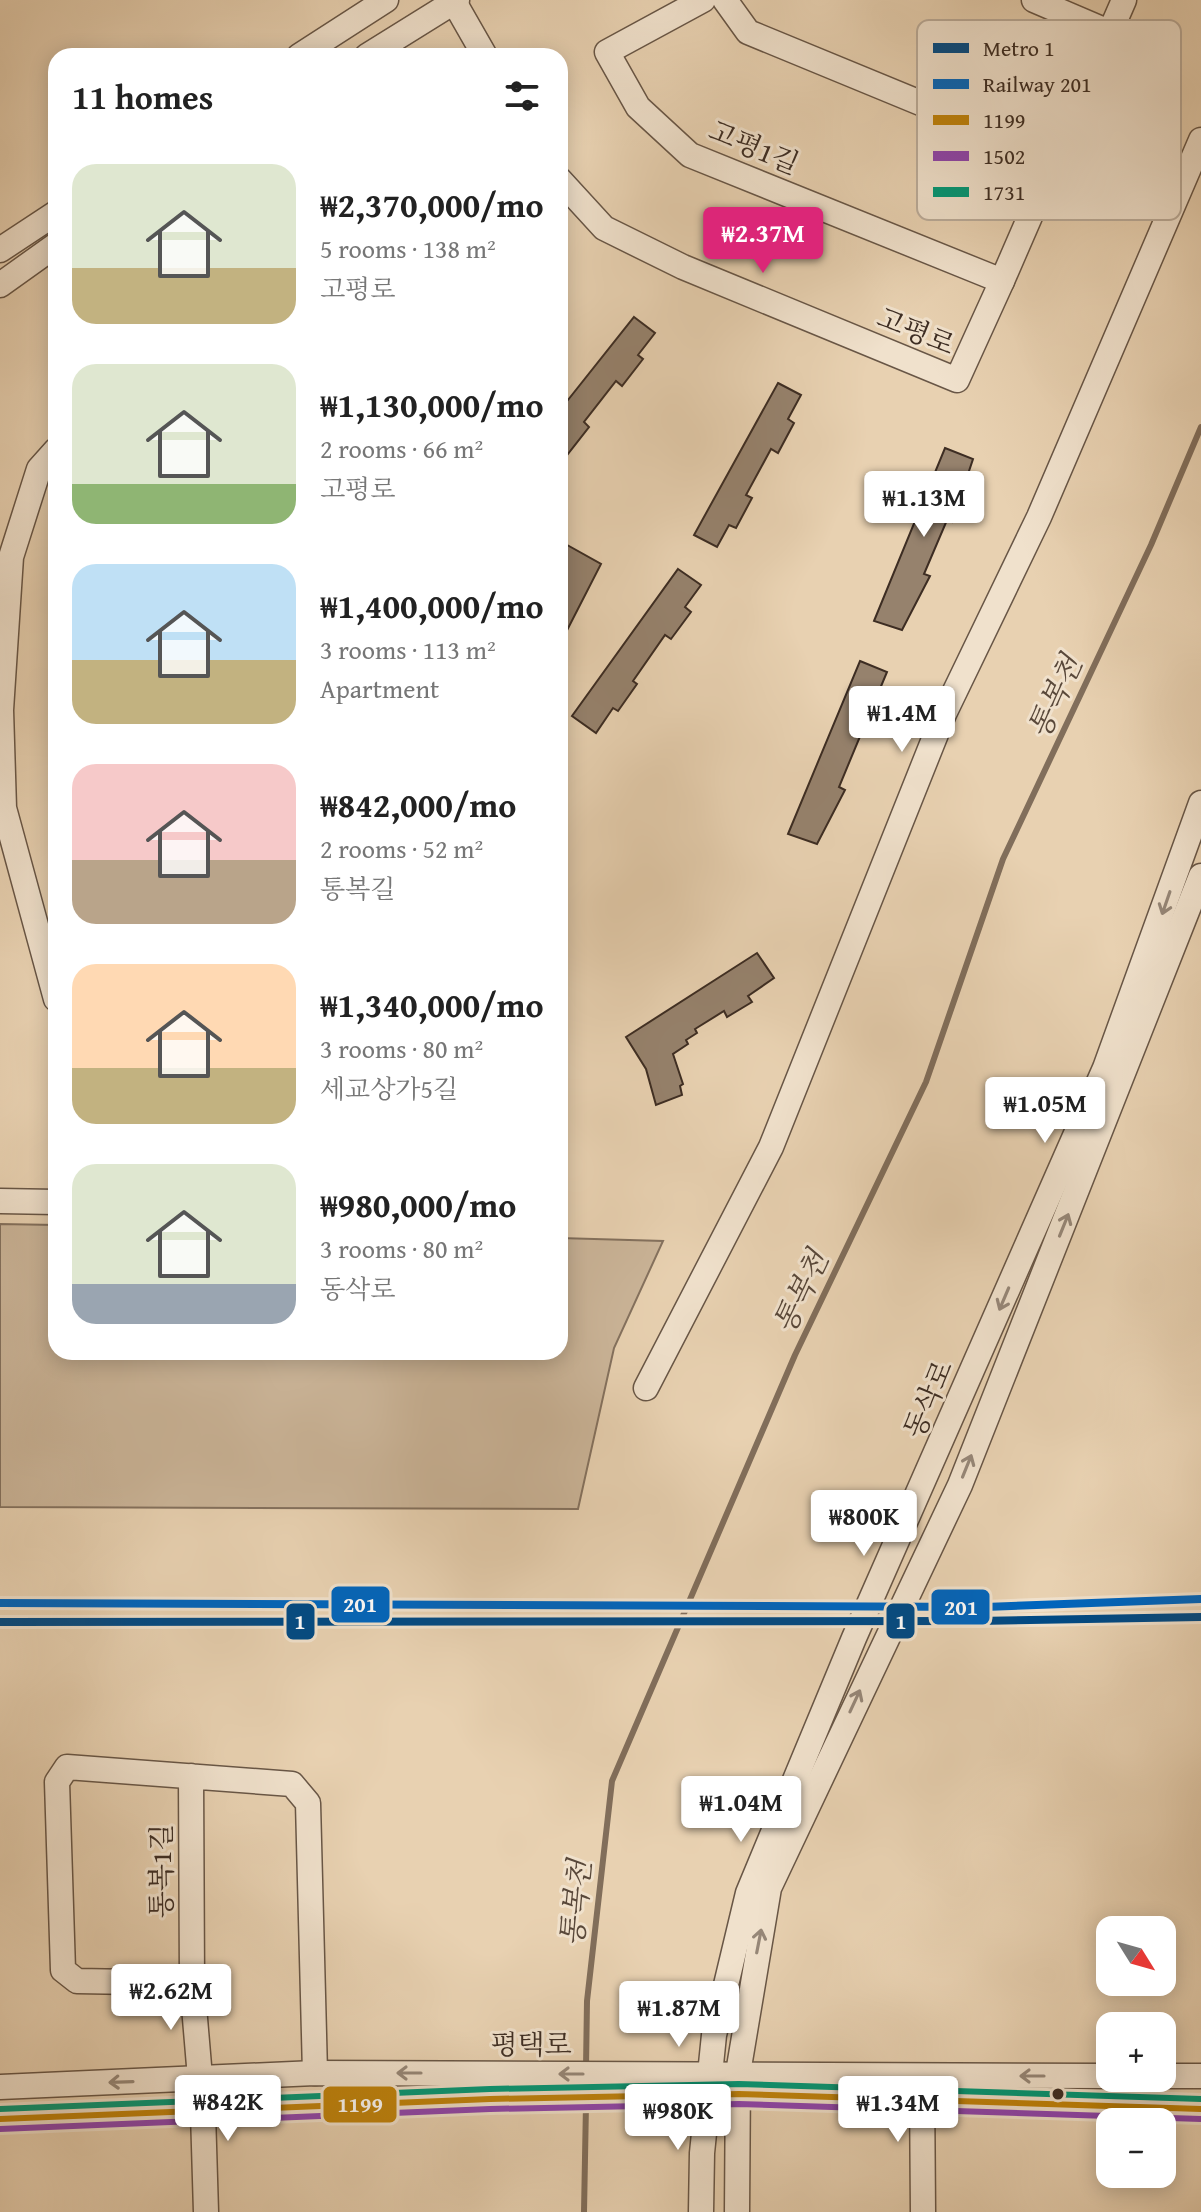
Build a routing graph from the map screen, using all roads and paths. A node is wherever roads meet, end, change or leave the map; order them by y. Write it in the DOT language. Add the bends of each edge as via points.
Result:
graph roads {
  1 [pos="386,0"];
  2 [pos="703,0"];
  3 [pos="725,0"];
  4 [pos="1034,0"];
  5 [pos="1124,0"];
  6 [pos="454,1"];
  7 [pos="1081,20"];
  8 [pos="1116,20"];
  9 [pos="311,48"];
  10 [pos="380,48"];
  11 [pos="480,48"];
  12 [pos="917,102"];
  13 [pos="1201,140"];
  14 [pos="1181,187"];
  15 [pos="568,189"];
  16 [pos="48,218"];
  17 [pos="1028,220"];
  18 [pos="1167,220"];
  19 [pos="0,250"];
  20 [pos="48,251"];
  21 [pos="1002,281"];
  22 [pos="0,285"];
  23 [pos="48,459"];
  24 [pos="1201,803"];
  25 [pos="1201,876"];
  26 [pos="48,970"];
  27 [pos="0,1201"];
  28 [pos="48,1202"];
  29 [pos="646,1388"];
  30 [pos="191,1776"];
  31 [pos="192,1983"];
  32 [pos="315,2073"];
  33 [pos="922,2076"];
  34 [pos="1096,2076"];
  35 [pos="1176,2076"];
  36 [pos="1201,2076"];
  37 [pos="198,2079"];
  38 [pos="710,2084"];
  39 [pos="738,2084"];
  40 [pos="0,2087"];
  41 [pos="922,2102"];
  42 [pos="1201,2109"];
  43 [pos="203,2113"];
  44 [pos="0,2119"];
  45 [pos="206,2212"];
  46 [pos="701,2212"];
  47 [pos="737,2212"];
  48 [pos="923,2212"];
  1 -- 9 [label="street"];
  2 -- 21 [label="street, 고평1길" via="607,52 638,107 690,155"];
  3 -- 12 [label="street" via="748,32"];
  4 -- 7 [label="street"];
  5 -- 8 [label="street"];
  6 -- 10 [label="street"];
  6 -- 11 [label="street"];
  13 -- 14 [label="street"];
  15 -- 21 [label="street, 고평로" via="604,228 695,273 957,380"];
  16 -- 19 [label="street"];
  17 -- 21 [label="street"];
  18 -- 29 [label="street" via="1039,517 944,714 771,1147"];
  20 -- 22 [label="street"];
  23 -- 26 [label="street" via="39,469 11,557 1,710 4,808"];
  24 -- 38 [label="street, 동삭로, one-way" via="1105,1068 767,1841 725,1982"];
  39 -- 25 [label="street, one-way" via="769,1888 960,1485"];
  27 -- 28 [label="street"];
  30 -- 31 [label="street, 통복1길"];
  30 -- 31 [label="street" via="67,1767 57,1782 63,1970 77,1981"];
  30 -- 32 [label="street" via="292,1784 308,1803"];
  31 -- 37 [label="street, 통복1길"];
  32 -- 37 [label="street, 평택로"];
  38 -- 32 [label="street, 평택로, one-way" via="649,2074"];
  34 -- 33 [label="street, 평택로, one-way"];
  33 -- 39 [label="street, 평택로"];
  33 -- 41 [label="street"];
  35 -- 36 [label="street"];
  37 -- 40 [label="street, 평택로, one-way"];
  37 -- 43 [label="street, 통복1길"];
  38 -- 39 [label="street, 평택로"];
  38 -- 43 [label="street, 평택로" via="667,2098 490,2099"];
  38 -- 46 [label="street, 동삭로"];
  39 -- 41 [label="street, 평택로"];
  39 -- 47 [label="street"];
  41 -- 42 [label="street, 평택로"];
  41 -- 48 [label="street"];
  43 -- 44 [label="street, 평택로"];
  43 -- 45 [label="street, 통복1길"];
}
